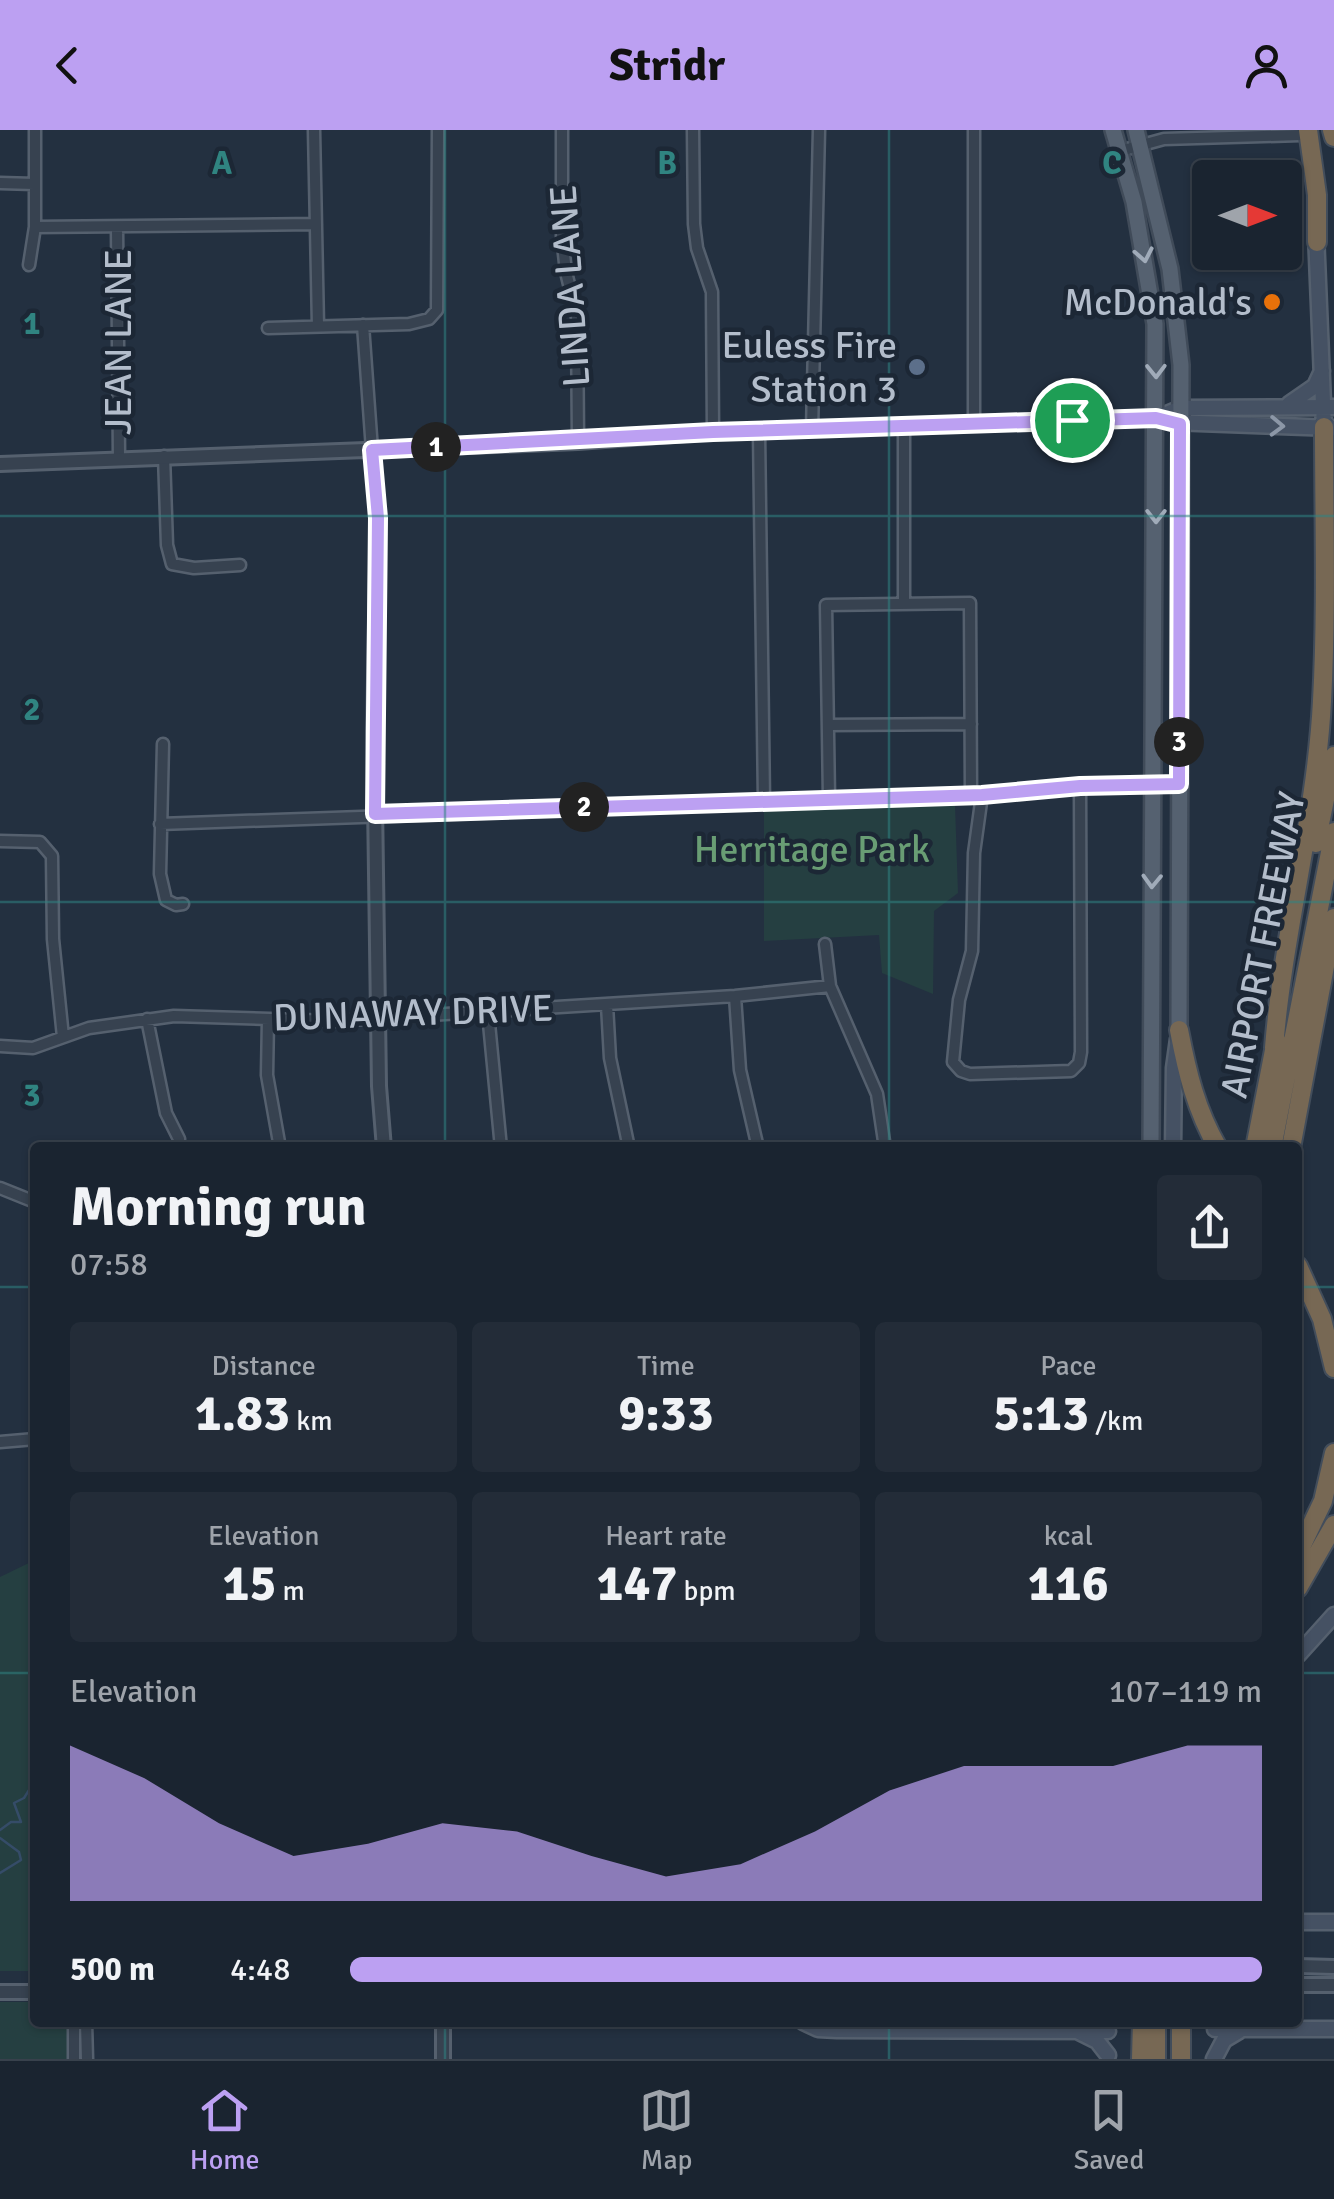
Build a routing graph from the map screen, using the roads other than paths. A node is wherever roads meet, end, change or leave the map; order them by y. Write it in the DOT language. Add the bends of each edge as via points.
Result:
graph roads {
  1 [pos="35,130"];
  2 [pos="314,130"];
  3 [pos="438,130"];
  4 [pos="562,130"];
  5 [pos="693,130"];
  6 [pos="819,130"];
  7 [pos="974,130"];
  8 [pos="1112,130"];
  9 [pos="1302,132"];
  10 [pos="1164,134"];
  11 [pos="1138,138"];
  12 [pos="1120,151"];
  13 [pos="0,184"];
  14 [pos="34,184"];
  15 [pos="1157,210"];
  16 [pos="1137,216"];
  17 [pos="316,224"];
  18 [pos="117,226"];
  19 [pos="35,227"];
  20 [pos="1317,242"];
  21 [pos="29,265"];
  22 [pos="363,325"];
  23 [pos="318,326"];
  24 [pos="268,328"];
  25 [pos="1323,370"];
  26 [pos="1334,387"];
  27 [pos="1280,407"];
  28 [pos="1329,407"];
  29 [pos="1181,416"];
  30 [pos="1156,418"];
  31 [pos="974,425"];
  32 [pos="1329,427"];
  33 [pos="904,428"];
  34 [pos="812,430"];
  35 [pos="713,432"];
  36 [pos="759,432"];
  37 [pos="578,442"];
  38 [pos="372,450"];
  39 [pos="1334,450"];
  40 [pos="164,456"];
  41 [pos="119,458"];
  42 [pos="0,464"];
  43 [pos="1324,477"];
  44 [pos="240,565"];
  45 [pos="904,604"];
  46 [pos="971,724"];
  47 [pos="828,725"];
  48 [pos="163,744"];
  49 [pos="1334,756"];
  50 [pos="1154,784"];
  51 [pos="1179,784"];
  52 [pos="1080,786"];
  53 [pos="976,795"];
  54 [pos="829,798"];
  55 [pos="764,801"];
  56 [pos="375,814"];
  57 [pos="160,824"];
  58 [pos="1334,832"];
  59 [pos="0,841"];
  60 [pos="1334,887"];
  61 [pos="183,904"];
  62 [pos="1334,918"];
  63 [pos="825,944"];
  64 [pos="1334,966"];
  65 [pos="830,986"];
  66 [pos="735,996"];
  67 [pos="607,1005"];
  68 [pos="488,1013"];
  69 [pos="148,1019"];
  70 [pos="268,1019"];
  71 [pos="378,1019"];
  72 [pos="1180,1030"];
  73 [pos="1311,1030"];
  74 [pos="63,1038"];
  75 [pos="0,1046"];
  76 [pos="1274,1048"];
  77 [pos="179,1139"];
  78 [pos="279,1142"];
  79 [pos="384,1142"];
  80 [pos="500,1142"];
  81 [pos="628,1142"];
  82 [pos="757,1142"];
  83 [pos="883,1142"];
  84 [pos="1152,1142"];
  85 [pos="1172,1142"];
  86 [pos="1214,1142"];
  87 [pos="1257,1142"];
  88 [pos="1273,1142"];
  89 [pos="1284,1142"];
  90 [pos="1292,1142"];
  91 [pos="0,1188"];
  92 [pos="30,1200"];
  93 [pos="1302,1275"];
  94 [pos="1334,1368"];
  95 [pos="30,1439"];
  96 [pos="0,1442"];
  97 [pos="1334,1453"];
  98 [pos="1334,1525"];
  99 [pos="1302,1545"];
  100 [pos="1302,1581"];
  101 [pos="1334,1614"];
  102 [pos="1302,1650"];
  103 [pos="1302,1922"];
  104 [pos="1334,1922"];
  105 [pos="1302,1966"];
  106 [pos="1334,1966"];
  107 [pos="1302,1985"];
  108 [pos="1334,1985"];
  109 [pos="0,1992"];
  110 [pos="30,1992"];
  111 [pos="74,2027"];
  112 [pos="86,2027"];
  113 [pos="443,2027"];
  114 [pos="814,2027"];
  115 [pos="1093,2027"];
  116 [pos="1103,2027"];
  117 [pos="1142,2027"];
  118 [pos="1156,2027"];
  119 [pos="1166,2027"];
  120 [pos="1181,2027"];
  121 [pos="1215,2027"];
  122 [pos="1241,2027"];
  123 [pos="1273,2027"];
  124 [pos="1334,2029"];
  125 [pos="1074,2031"];
  126 [pos="1108,2057"];
  127 [pos="74,2059"];
  128 [pos="86,2059"];
  129 [pos="443,2059"];
  130 [pos="1141,2059"];
  131 [pos="1156,2059"];
  132 [pos="1166,2059"];
  133 [pos="1180,2059"];
  134 [pos="1214,2059"];
  1 -- 14 [label="street"];
  2 -- 17 [label="street"];
  3 -- 22 [label="street" via="437,310 421,322"];
  4 -- 37 [label="street, LINDA LANE" via="564,258 579,346"];
  5 -- 35 [label="street" via="694,224 712,292"];
  6 -- 34 [label="street"];
  7 -- 31 [label="street"];
  8 -- 12 [label="main road"];
  9 -- 10 [label="street"];
  9 -- 20 [label="highway" via="1318,195"];
  10 -- 11 [label="street"];
  11 -- 12 [label="street"];
  11 -- 15 [label="main road"];
  12 -- 16 [label="main road"];
  13 -- 14 [label="street"];
  14 -- 19 [label="street"];
  15 -- 16 [label="main road"];
  15 -- 29 [label="main road" via="1177,325"];
  16 -- 30 [label="main road, one-way" via="1152,291"];
  17 -- 18 [label="street"];
  17 -- 23 [label="street"];
  18 -- 19 [label="street"];
  18 -- 41 [label="street, JEAN LANE"];
  19 -- 21 [label="street"];
  20 -- 25 [label="main road"];
  22 -- 23 [label="street"];
  22 -- 38 [label="street"];
  23 -- 24 [label="street"];
  25 -- 26 [label="main road"];
  25 -- 27 [label="main road" via="1304,396"];
  25 -- 28 [label="main road"];
  27 -- 28 [label="main road"];
  27 -- 29 [label="main road"];
  28 -- 32 [label="main road"];
  29 -- 30 [label="main road"];
  29 -- 32 [label="main road, one-way"];
  29 -- 51 [label="main road"];
  30 -- 31 [label="street"];
  30 -- 50 [label="main road, one-way"];
  31 -- 33 [label="street"];
  32 -- 43 [label="highway"];
  33 -- 34 [label="street"];
  33 -- 45 [label="street"];
  34 -- 36 [label="street"];
  35 -- 36 [label="street"];
  35 -- 37 [label="street"];
  36 -- 55 [label="street"];
  37 -- 38 [label="street"];
  38 -- 40 [label="street"];
  38 -- 56 [label="street" via="378,518"];
  39 -- 43 [label="main road"];
  40 -- 41 [label="street"];
  40 -- 44 [label="street" via="172,564"];
  41 -- 42 [label="street"];
  43 -- 76 [label="highway" via="1322,702"];
  45 -- 46 [label="street" via="970,603"];
  45 -- 47 [label="street" via="826,605"];
  46 -- 47 [label="street"];
  46 -- 53 [label="street"];
  47 -- 54 [label="street"];
  48 -- 57 [label="street"];
  49 -- 76 [label="highway, AIRPORT FREEWAY"];
  50 -- 51 [label="street"];
  50 -- 52 [label="street"];
  50 -- 84 [label="main road, one-way"];
  51 -- 72 [label="main road"];
  52 -- 53 [label="street"];
  52 -- 53 [label="street" via="1079,1062 1071,1070 970,1074 953,1062 972,951"];
  53 -- 54 [label="street"];
  54 -- 55 [label="street"];
  55 -- 56 [label="street"];
  56 -- 57 [label="street"];
  56 -- 71 [label="street"];
  57 -- 61 [label="street" via="166,900"];
  58 -- 88 [label="highway"];
  59 -- 74 [label="street" via="40,842 52,856"];
  60 -- 89 [label="highway"];
  62 -- 73 [label="highway, AIRPORT FREEWAY"];
  63 -- 65 [label="street"];
  64 -- 73 [label="highway"];
  65 -- 66 [label="street, DUNAWAY DRIVE"];
  65 -- 83 [label="street" via="876,1094"];
  66 -- 67 [label="street, DUNAWAY DRIVE"];
  66 -- 82 [label="street" via="740,1070"];
  67 -- 68 [label="street, DUNAWAY DRIVE"];
  67 -- 81 [label="street"];
  68 -- 71 [label="street, DUNAWAY DRIVE"];
  68 -- 80 [label="street"];
  69 -- 70 [label="street, DUNAWAY DRIVE"];
  69 -- 74 [label="street, DUNAWAY DRIVE"];
  69 -- 77 [label="street" via="166,1114"];
  70 -- 71 [label="street, DUNAWAY DRIVE"];
  70 -- 78 [label="street" via="267,1074"];
  71 -- 79 [label="street"];
  72 -- 85 [label="main road"];
  72 -- 86 [label="highway" via="1191,1088"];
  73 -- 90 [label="highway, AIRPORT FREEWAY"];
  74 -- 75 [label="street, DUNAWAY DRIVE" via="33,1048"];
  76 -- 87 [label="highway, AIRPORT FREEWAY"];
  91 -- 92 [label="street"];
  93 -- 94 [label="highway"];
  95 -- 96 [label="street"];
  97 -- 99 [label="highway" via="1323,1501"];
  98 -- 100 [label="highway"];
  101 -- 102 [label="main road"];
  103 -- 104 [label="main road"];
  105 -- 106 [label="street"];
  107 -- 108 [label="street"];
  109 -- 110 [label="street"];
  111 -- 127 [label="street"];
  112 -- 128 [label="street"];
  113 -- 129 [label="street"];
  114 -- 125 [label="main road"];
  115 -- 125 [label="main road"];
  116 -- 126 [label="main road"];
  117 -- 130 [label="highway"];
  118 -- 131 [label="highway"];
  119 -- 132 [label="highway"];
  120 -- 133 [label="highway"];
  121 -- 134 [label="main road"];
  122 -- 134 [label="main road"];
  123 -- 124 [label="main road"];
  125 -- 126 [label="main road" via="1097,2042"];
}
